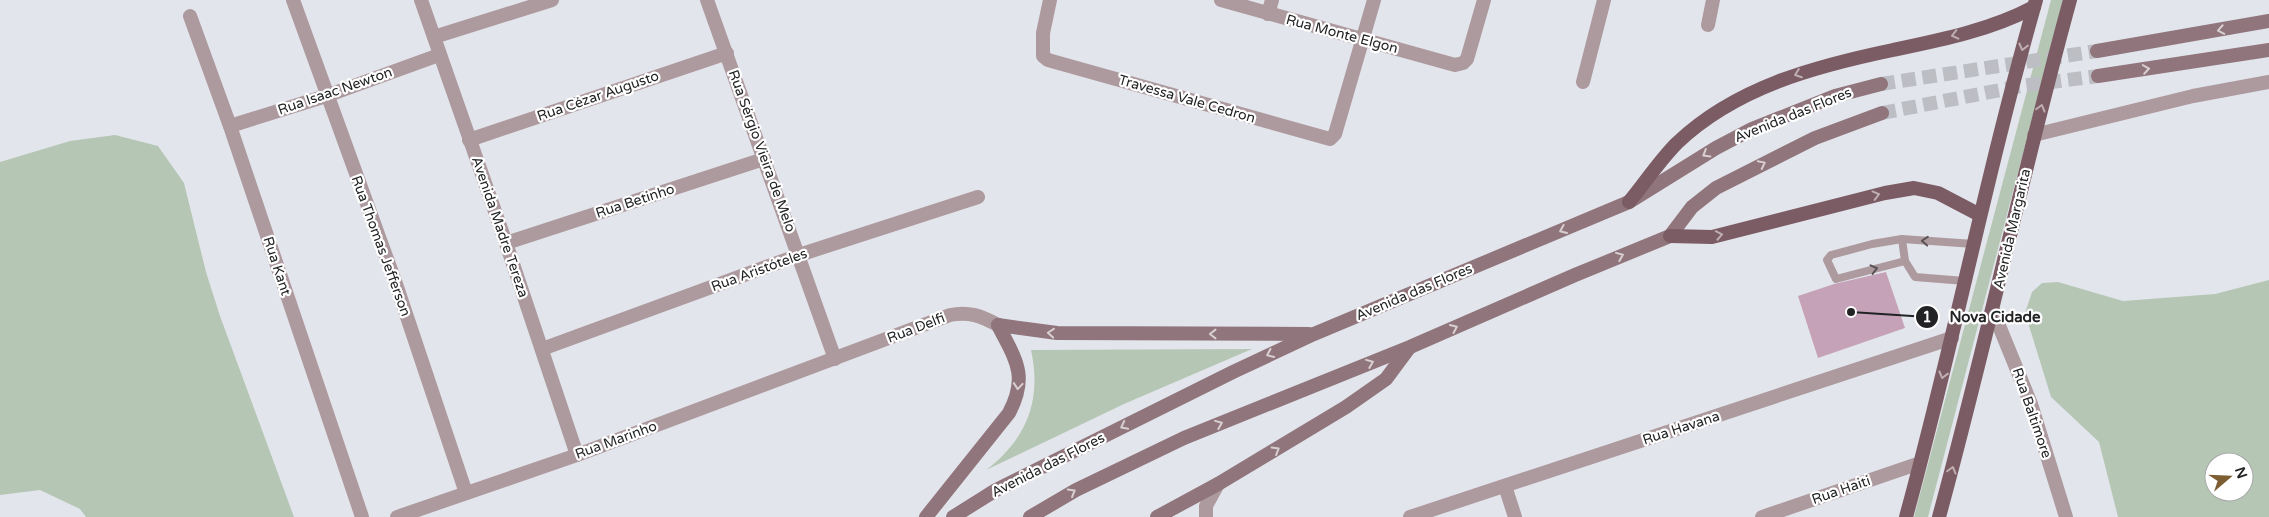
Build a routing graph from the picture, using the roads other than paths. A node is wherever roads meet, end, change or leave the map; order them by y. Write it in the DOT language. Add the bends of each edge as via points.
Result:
graph roads {
  1 [pos="293,0"];
  2 [pos="421,0"];
  3 [pos="552,0"];
  4 [pos="707,0"];
  5 [pos="1050,0"];
  6 [pos="1221,0"];
  7 [pos="1374,0"];
  8 [pos="1484,0"];
  9 [pos="1604,0"];
  10 [pos="1713,0"];
  11 [pos="2070,0"];
  12 [pos="2035,3"];
  13 [pos="1270,7"];
  14 [pos="190,16"];
  15 [pos="2269,21"];
  16 [pos="1708,25"];
  17 [pos="434,37"];
  18 [pos="1363,40"];
  19 [pos="2269,50"];
  20 [pos="2097,51"];
  21 [pos="727,53"];
  22 [pos="439,55"];
  23 [pos="2098,76"];
  24 [pos="1583,82"];
  25 [pos="2269,82"];
  26 [pos="1881,84"];
  27 [pos="326,96"];
  28 [pos="1882,113"];
  29 [pos="230,126"];
  30 [pos="2034,135"];
  31 [pos="469,140"];
  32 [pos="764,159"];
  33 [pos="978,197"];
  34 [pos="1629,202"];
  35 [pos="1980,215"];
  36 [pos="1670,236"];
  37 [pos="1902,239"];
  38 [pos="506,243"];
  39 [pos="1974,244"];
  40 [pos="799,255"];
  41 [pos="1906,261"];
  42 [pos="1965,281"];
  43 [pos="1993,311"];
  44 [pos="998,324"];
  45 [pos="1314,334"];
  46 [pos="1952,338"];
  47 [pos="1410,348"];
  48 [pos="542,349"];
  49 [pos="835,359"];
  50 [pos="577,455"];
  51 [pos="1920,463"];
  52 [pos="1218,484"];
  53 [pos="1505,486"];
  54 [pos="466,494"];
  55 [pos="1941,516"];
  56 [pos="362,517"];
  57 [pos="397,517"];
  58 [pos="926,517"];
  59 [pos="953,517"];
  60 [pos="1030,517"];
  61 [pos="1158,517"];
  62 [pos="1206,517"];
  63 [pos="1410,517"];
  64 [pos="1516,517"];
  65 [pos="1762,517"];
  66 [pos="1906,517"];
  67 [pos="2066,517"];
  1 -- 27 [label="street, Rua Thomas Jefferson"];
  2 -- 17 [label="street, Avenida Madre Tereza"];
  3 -- 17 [label="street"];
  4 -- 21 [label="street, Rua Sérgio Vieira de Melo"];
  5 -- 18 [label="street, Travessa Vale Cedron" via="1043,33 1043,56 1054,62 1332,138"];
  6 -- 13 [label="street, Rua Monte Elgon"];
  7 -- 18 [label="street"];
  8 -- 18 [label="street, Rua Monte Elgon" via="1464,63 1455,65"];
  9 -- 24 [label="street"];
  10 -- 16 [label="street"];
  30 -- 11 [label="main road, Avenida Margarita, one-way"];
  12 -- 34 [label="main road, one-way" via="1998,24 1817,68 1744,96 1676,144"];
  12 -- 35 [label="main road, one-way"];
  13 -- 18 [label="street, Rua Monte Elgon"];
  14 -- 29 [label="street, Rua Kant"];
  15 -- 20 [label="main road, one-way"];
  17 -- 22 [label="street, Avenida Madre Tereza"];
  23 -- 19 [label="main road, one-way"];
  21 -- 31 [label="street, Rua Cézar Augusto"];
  21 -- 32 [label="street, Rua Sérgio Vieira de Melo"];
  22 -- 27 [label="street, Rua Isaac Newton"];
  22 -- 31 [label="street, Avenida Madre Tereza"];
  25 -- 30 [label="street" via="2194,96"];
  26 -- 34 [label="main road, Avenida das Flores, one-way" via="1835,96 1752,129"];
  27 -- 29 [label="street, Rua Isaac Newton"];
  27 -- 54 [label="street, Rua Thomas Jefferson" via="395,281"];
  36 -- 28 [label="main road, one-way" via="1692,207 1716,188 1815,138"];
  29 -- 56 [label="street, Rua Kant"];
  30 -- 43 [label="main road, Avenida Margarita"];
  31 -- 38 [label="street, Avenida Madre Tereza"];
  32 -- 38 [label="street, Rua Betinho"];
  32 -- 40 [label="street, Rua Sérgio Vieira de Melo"];
  33 -- 40 [label="street, Rua Aristóteles"];
  34 -- 45 [label="main road, Avenida das Flores, one-way"];
  36 -- 35 [label="main road, one-way" via="1712,237 1914,188 1938,193"];
  35 -- 39 [label="main road"];
  47 -- 36 [label="main road, one-way"];
  39 -- 37 [label="lane, one-way"];
  37 -- 41 [label="lane"];
  37 -- 41 [label="lane, one-way" via="1831,255 1828,260 1836,279"];
  38 -- 48 [label="street, Avenida Madre Tereza"];
  39 -- 42 [label="main road"];
  40 -- 48 [label="street, Rua Aristóteles"];
  40 -- 49 [label="street, Rua Sérgio Vieira de Melo"];
  41 -- 42 [label="lane" via="1915,277"];
  42 -- 46 [label="main road"];
  55 -- 43 [label="main road, Avenida Margarita, one-way"];
  43 -- 67 [label="street, Rua Baltimore" via="2031,404"];
  45 -- 44 [label="main road, one-way" via="1085,334 1032,331"];
  44 -- 49 [label="street, Rua Delfi" via="976,314 959,313"];
  44 -- 58 [label="main road, one-way" via="1015,360 1020,382 1017,397 1009,413"];
  45 -- 59 [label="main road, Avenida das Flores, one-way" via="1005,486"];
  46 -- 51 [label="main road, one-way"];
  46 -- 53 [label="street, Rua Havana"];
  52 -- 47 [label="main road, one-way" via="1362,396 1386,379"];
  60 -- 47 [label="main road, one-way" via="1076,490 1184,438"];
  48 -- 50 [label="street, Avenida Madre Tereza"];
  49 -- 50 [label="street, Rua Marinho"];
  50 -- 54 [label="street, Rua Marinho"];
  51 -- 65 [label="street, Rua Haiti"];
  51 -- 66 [label="main road"];
  52 -- 61 [label="main road"];
  52 -- 62 [label="street" via="1206,506"];
  53 -- 63 [label="street, Rua Havana"];
  53 -- 64 [label="street"];
  54 -- 57 [label="street, Rua Marinho"];
}
